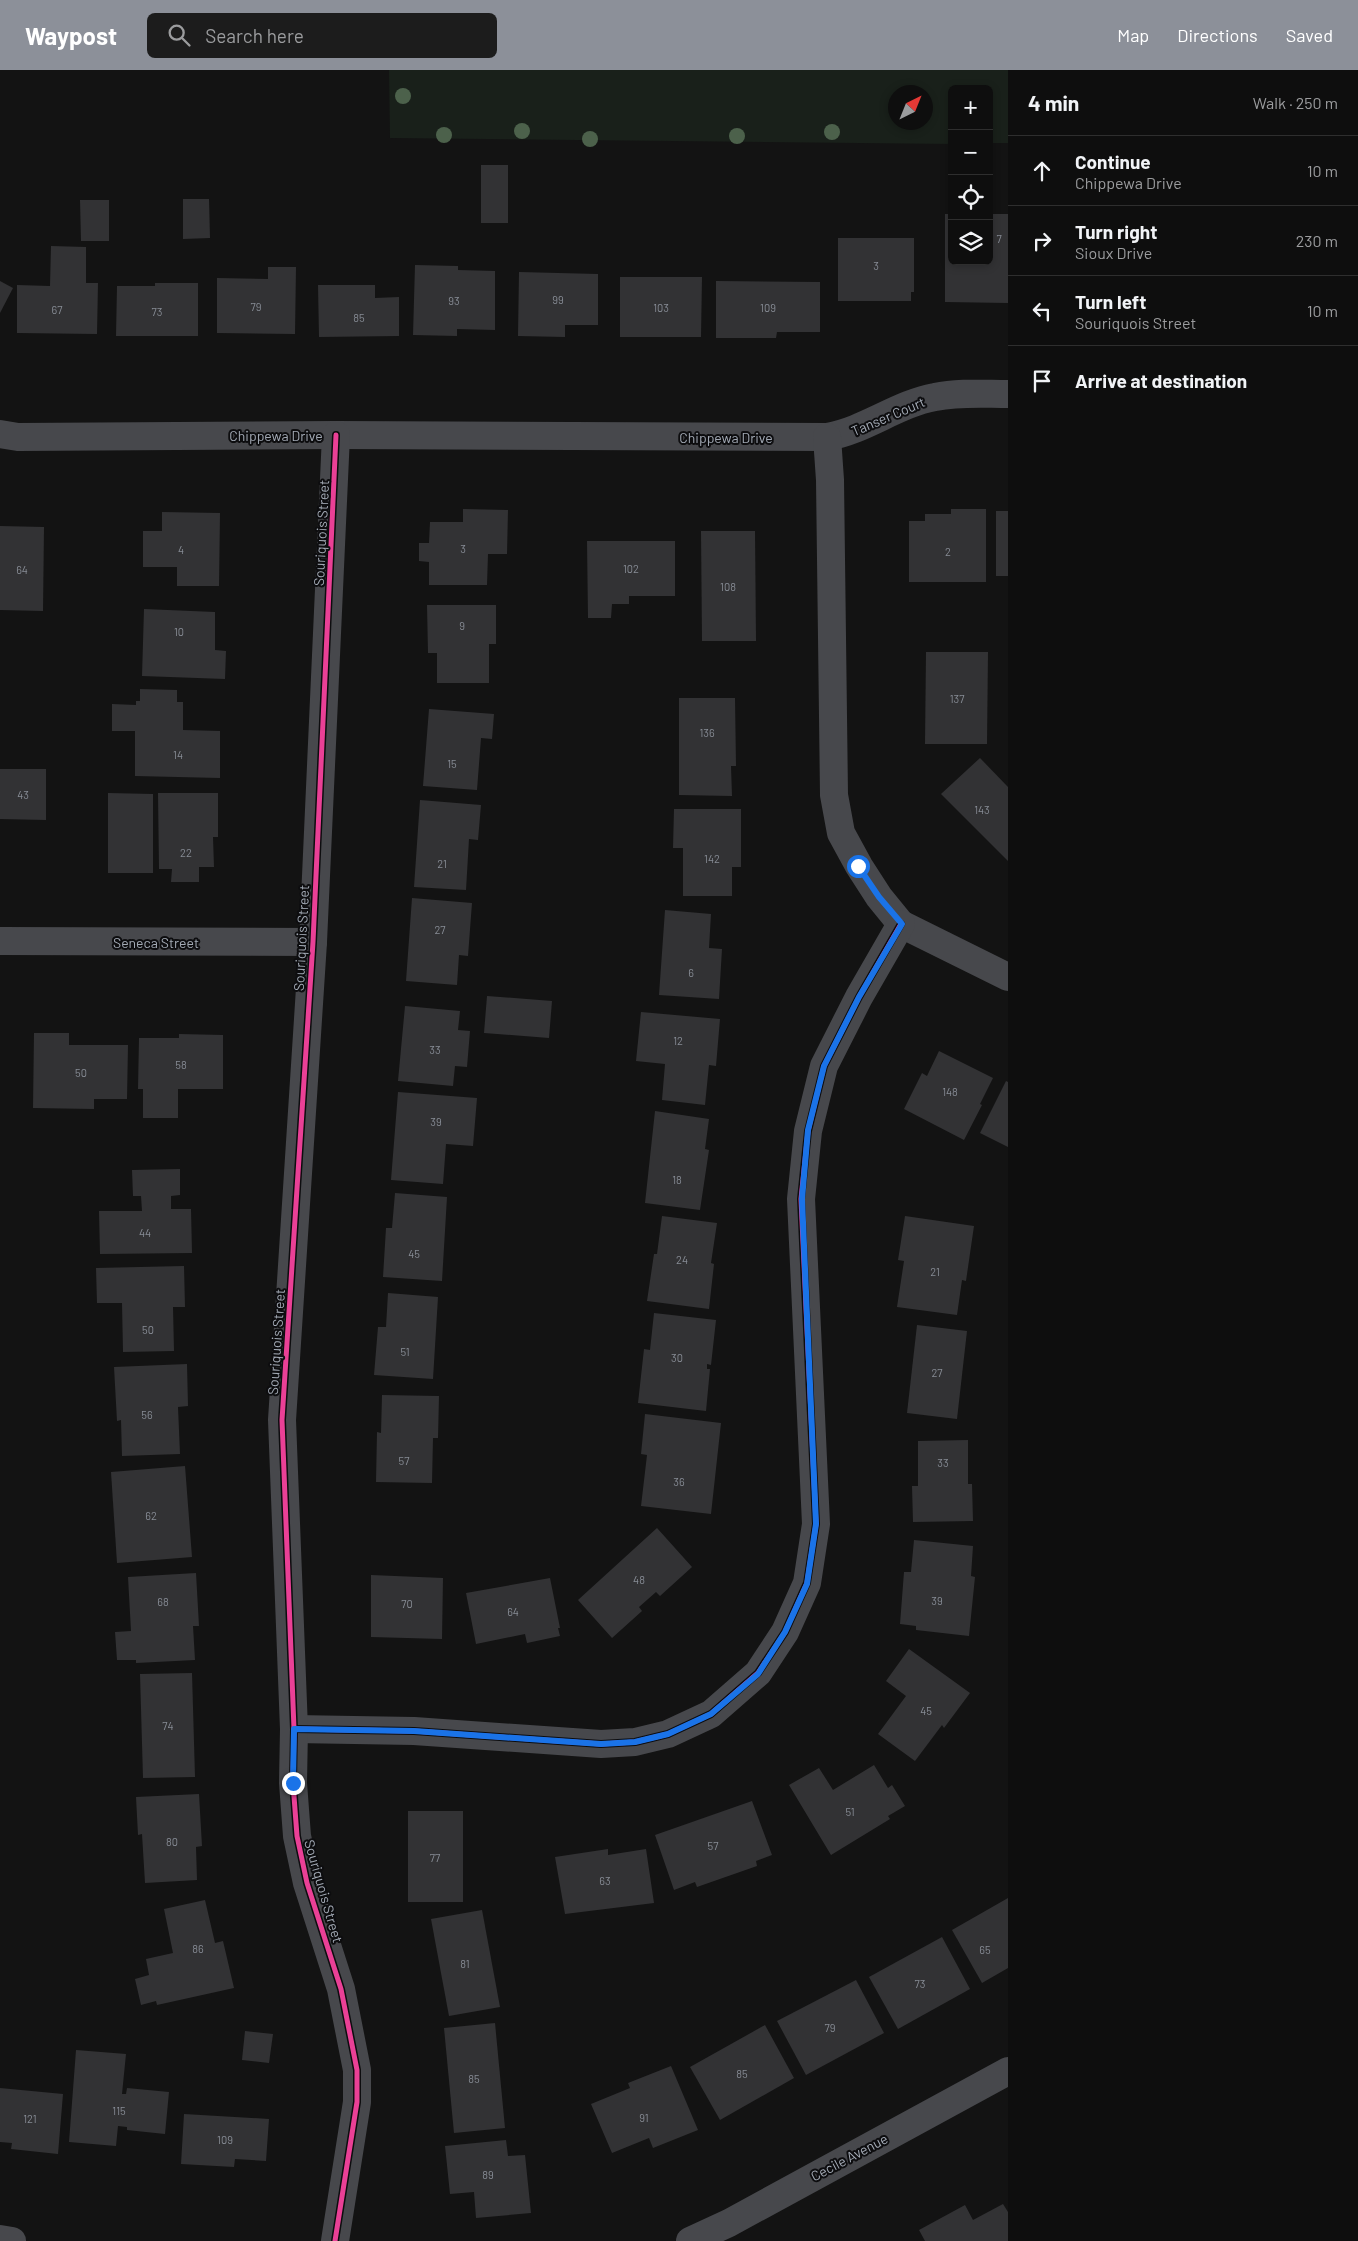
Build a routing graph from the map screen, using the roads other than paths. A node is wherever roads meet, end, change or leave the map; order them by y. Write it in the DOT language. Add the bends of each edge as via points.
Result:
graph roads {
  1 [pos="1008,394"];
  2 [pos="0,434"];
  3 [pos="336,435"];
  4 [pos="827,437"];
  5 [pos="902,924"];
  6 [pos="0,941"];
  7 [pos="313,942"];
  8 [pos="1008,977"];
  9 [pos="294,1729"];
  10 [pos="1008,2071"];
  11 [pos="734,2232"];
  12 [pos="0,2239"];
  13 [pos="12,2241"];
  14 [pos="335,2241"];
  15 [pos="690,2241"];
  1 -- 4 [label="street, Tanser Court" via="934,397 863,427"];
  2 -- 3 [label="street, Chippewa Drive" via="18,437"];
  3 -- 4 [label="street, Chippewa Drive"];
  3 -- 7 [label="street, Souriquois Street"];
  4 -- 5 [label="street" via="834,795 841,833 858,866"];
  5 -- 8 [label="street"];
  5 -- 9 [label="street" via="859,997 824,1066 808,1130 802,1199 816,1524 807,1584 785,1632 758,1674 711,1714 668,1734 635,1742 601,1744 414,1731"];
  6 -- 7 [label="street, Seneca Street"];
  7 -- 9 [label="street, Souriquois Street" via="282,1420"];
  9 -- 14 [label="street, Souriquois Street" via="293,1783 297,1836 307,1883 341,1989 357,2070 357,2102"];
  10 -- 11 [label="street, Cecile Avenue"];
  11 -- 15 [label="street, Cecile Avenue"];
  12 -- 13 [label="street"];
}
